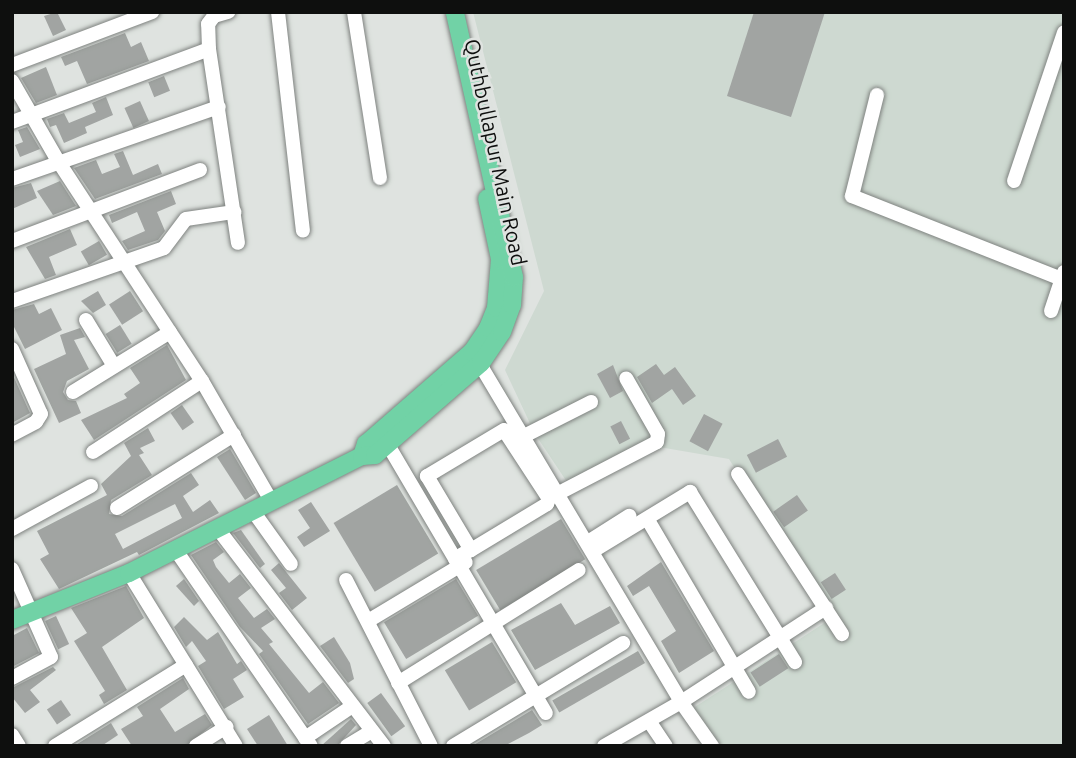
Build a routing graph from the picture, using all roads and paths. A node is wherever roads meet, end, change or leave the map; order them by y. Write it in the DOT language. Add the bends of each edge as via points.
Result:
graph roads {
  1 [pos="152,12"];
  2 [pos="228,12"];
  3 [pos="278,12"];
  4 [pos="354,12"];
  5 [pos="443,12"];
  6 [pos="455,12"];
  7 [pos="209,15"];
  8 [pos="1064,32"];
  9 [pos="209,49"];
  10 [pos="12,65"];
  11 [pos="12,81"];
  12 [pos="877,95"];
  13 [pos="219,107"];
  14 [pos="32,114"];
  15 [pos="12,122"];
  16 [pos="58,161"];
  17 [pos="200,170"];
  18 [pos="380,178"];
  19 [pos="12,180"];
  20 [pos="1013,181"];
  21 [pos="91,209"];
  22 [pos="234,212"];
  23 [pos="303,231"];
  24 [pos="12,241"];
  25 [pos="238,243"];
  26 [pos="124,263"];
  27 [pos="1063,277"];
  28 [pos="12,301"];
  29 [pos="1051,311"];
  30 [pos="86,320"];
  31 [pos="170,332"];
  32 [pos="12,349"];
  33 [pos="477,357"];
  34 [pos="114,366"];
  35 [pos="626,378"];
  36 [pos="202,382"];
  37 [pos="73,392"];
  38 [pos="591,402"];
  39 [pos="12,435"];
  40 [pos="234,435"];
  41 [pos="526,435"];
  42 [pos="388,445"];
  43 [pos="93,452"];
  44 [pos="362,456"];
  45 [pos="738,474"];
  46 [pos="91,486"];
  47 [pos="559,493"];
  48 [pos="272,502"];
  49 [pos="117,508"];
  50 [pos="253,512"];
  51 [pos="629,516"];
  52 [pos="543,517"];
  53 [pos="648,520"];
  54 [pos="12,529"];
  55 [pos="218,529"];
  56 [pos="590,547"];
  57 [pos="175,549"];
  58 [pos="471,550"];
  59 [pos="458,562"];
  60 [pos="291,564"];
  61 [pos="12,569"];
  62 [pos="579,570"];
  63 [pos="129,573"];
  64 [pos="346,580"];
  65 [pos="825,608"];
  66 [pos="32,610"];
  67 [pos="12,620"];
  68 [pos="368,621"];
  69 [pos="495,622"];
  70 [pos="842,634"];
  71 [pos="779,638"];
  72 [pos="623,643"];
  73 [pos="794,662"];
  74 [pos="186,665"];
  75 [pos="733,669"];
  76 [pos="12,677"];
  77 [pos="398,683"];
  78 [pos="749,692"];
  79 [pos="536,695"];
  80 [pos="681,702"];
  81 [pos="351,707"];
  82 [pos="546,713"];
  83 [pos="649,721"];
  84 [pos="226,727"];
  85 [pos="372,731"];
  86 [pos="12,735"];
  87 [pos="308,742"];
  88 [pos="19,746"];
  89 [pos="55,746"];
  90 [pos="196,746"];
  91 [pos="236,746"];
  92 [pos="347,746"];
  93 [pos="384,746"];
  94 [pos="431,746"];
  95 [pos="453,746"];
  96 [pos="604,746"];
  97 [pos="666,746"];
  98 [pos="712,746"];
  1 -- 10 [label="street"];
  2 -- 7 [label="street"];
  3 -- 23 [label="street"];
  4 -- 18 [label="street"];
  5 -- 33 [label="main road, Quthbullapur Main Road" via="500,259 496,308"];
  6 -- 33 [label="main road, Quthbullapur Main Road" via="514,277 512,305 502,332"];
  7 -- 9 [label="street"];
  8 -- 20 [label="street"];
  9 -- 13 [label="street"];
  9 -- 14 [label="street"];
  11 -- 14 [label="street"];
  12 -- 27 [label="street" via="852,196"];
  13 -- 16 [label="street"];
  13 -- 22 [label="street"];
  14 -- 15 [label="street"];
  14 -- 16 [label="street"];
  16 -- 19 [label="street"];
  16 -- 21 [label="street"];
  17 -- 21 [label="street"];
  21 -- 24 [label="street"];
  21 -- 26 [label="street"];
  22 -- 25 [label="street"];
  22 -- 26 [label="street" via="186,219 164,248"];
  26 -- 28 [label="street"];
  26 -- 31 [label="street"];
  27 -- 29 [label="street"];
  30 -- 34 [label="street"];
  31 -- 34 [label="street"];
  31 -- 36 [label="street"];
  32 -- 39 [label="street" via="41,414 36,422"];
  33 -- 41 [label="street"];
  33 -- 42 [label="main road, Quthbullapur Main Road"];
  33 -- 44 [label="main road, Quthbullapur Main Road" via="366,444"];
  34 -- 37 [label="street"];
  35 -- 47 [label="street" via="658,434 657,442"];
  36 -- 40 [label="street"];
  36 -- 43 [label="street"];
  38 -- 41 [label="street"];
  40 -- 48 [label="street"];
  40 -- 49 [label="street"];
  41 -- 47 [label="street"];
  42 -- 44 [label="main road, Quthbullapur Main Road" via="375,455"];
  42 -- 59 [label="street"];
  44 -- 48 [label="main road, Quthbullapur Main Road"];
  45 -- 65 [label="street"];
  46 -- 54 [label="street"];
  47 -- 56 [label="street"];
  48 -- 50 [label="main road, Quthbullapur Main Road"];
  50 -- 55 [label="main road, Quthbullapur Main Road"];
  50 -- 60 [label="street"];
  51 -- 56 [label="street"];
  52 -- 59 [label="street"];
  53 -- 56 [label="street"];
  53 -- 71 [label="street" via="690,492"];
  53 -- 75 [label="street"];
  55 -- 57 [label="main road, Quthbullapur Main Road"];
  55 -- 81 [label="street"];
  56 -- 80 [label="street"];
  57 -- 63 [label="main road, Quthbullapur Main Road"];
  57 -- 87 [label="street"];
  58 -- 58 [label="street" via="549,499 504,430 428,475"];
  58 -- 59 [label="street"];
  59 -- 68 [label="street"];
  59 -- 69 [label="street"];
  61 -- 66 [label="street"];
  62 -- 69 [label="street"];
  63 -- 66 [label="main road, Quthbullapur Main Road"];
  63 -- 74 [label="street"];
  64 -- 68 [label="street"];
  65 -- 70 [label="street"];
  65 -- 71 [label="street"];
  66 -- 67 [label="main road, Quthbullapur Main Road"];
  66 -- 76 [label="street" via="51,657"];
  68 -- 77 [label="street"];
  69 -- 77 [label="street"];
  69 -- 79 [label="street"];
  71 -- 73 [label="street"];
  71 -- 75 [label="street"];
  72 -- 79 [label="street"];
  74 -- 84 [label="street"];
  74 -- 89 [label="street"];
  75 -- 78 [label="street"];
  75 -- 80 [label="street"];
  77 -- 94 [label="street"];
  79 -- 82 [label="street"];
  79 -- 95 [label="street"];
  80 -- 83 [label="street"];
  80 -- 98 [label="street"];
  81 -- 85 [label="street"];
  81 -- 87 [label="street"];
  83 -- 96 [label="street"];
  83 -- 97 [label="street"];
  84 -- 90 [label="street"];
  84 -- 91 [label="street"];
  85 -- 92 [label="street"];
  85 -- 93 [label="street"];
  86 -- 88 [label="street"];
}
